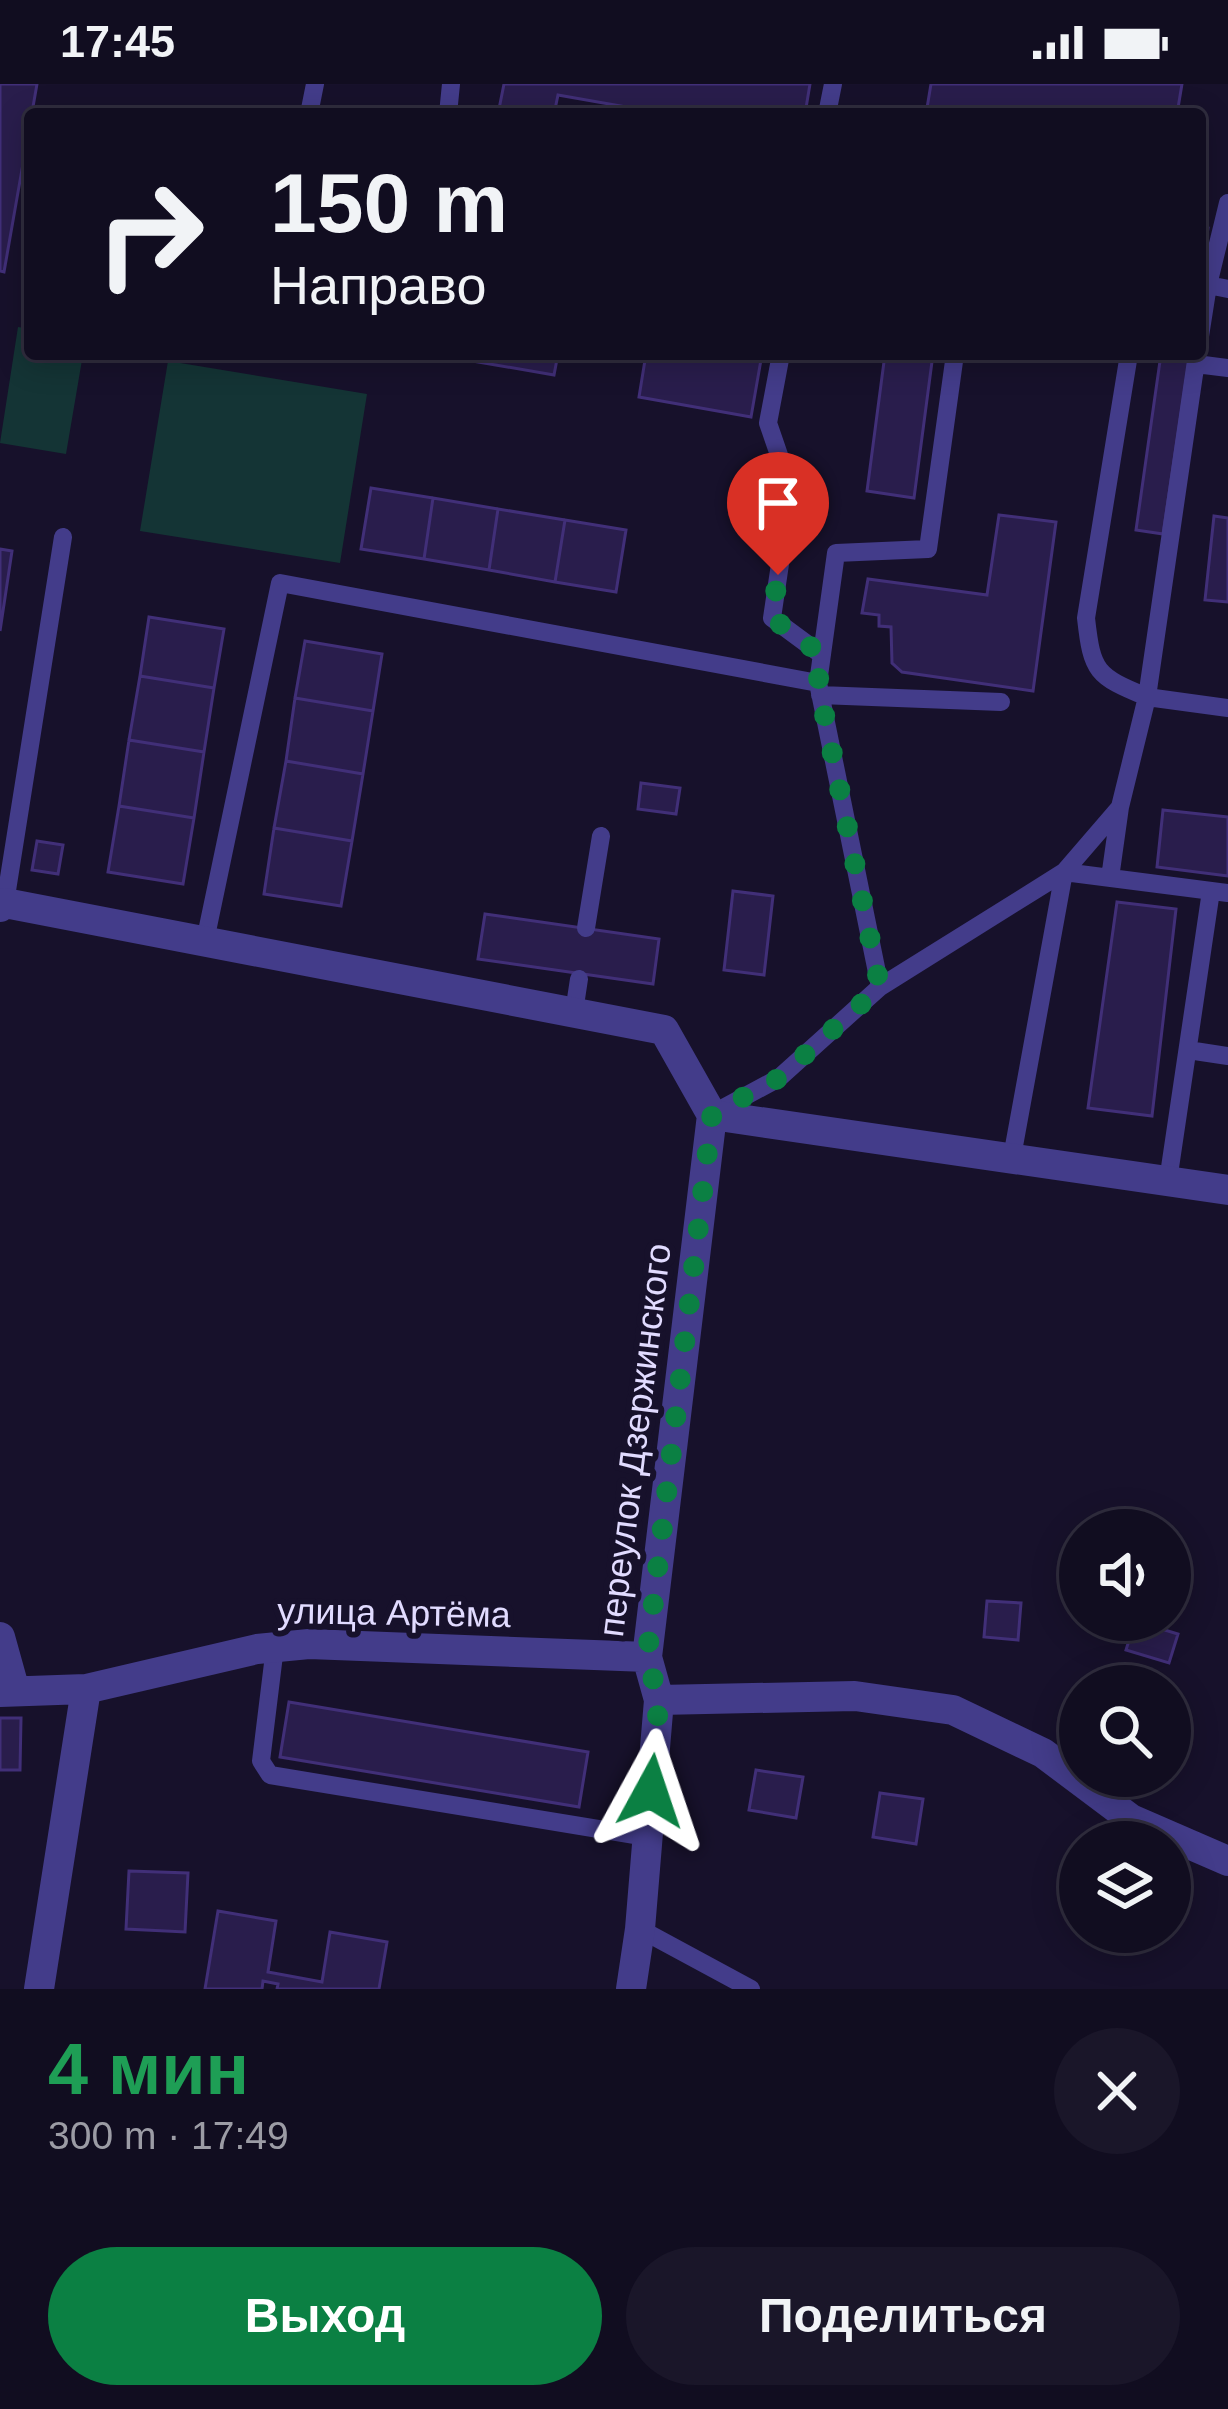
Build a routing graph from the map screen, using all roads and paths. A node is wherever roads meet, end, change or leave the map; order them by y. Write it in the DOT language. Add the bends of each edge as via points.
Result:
graph roads {
  1 [pos="1228,203"];
  2 [pos="1208,285"];
  3 [pos="1228,289"];
  4 [pos="1206,298"];
  5 [pos="780,360"];
  6 [pos="954,360"];
  7 [pos="1128,360"];
  8 [pos="1197,360"];
  9 [pos="62,537"];
  10 [pos="822,655"];
  11 [pos="819,689"];
  12 [pos="1147,697"];
  13 [pos="1001,702"];
  14 [pos="1228,708"];
  15 [pos="1120,807"];
  16 [pos="601,836"];
  17 [pos="1064,872"];
  18 [pos="1110,878"];
  19 [pos="1220,892"];
  20 [pos="2,905"];
  21 [pos="586,928"];
  22 [pos="205,941"];
  23 [pos="579,979"];
  24 [pos="880,987"];
  25 [pos="574,1012"];
  26 [pos="1188,1050"];
  27 [pos="1228,1056"];
  28 [pos="712,1114"];
  29 [pos="1012,1157"];
  30 [pos="1168,1181"];
  31 [pos="1228,1190"];
  32 [pos="0,1636"];
  33 [pos="275,1647"];
  34 [pos="647,1657"];
  35 [pos="86,1688"];
  36 [pos="8,1692"];
  37 [pos="659,1700"];
  38 [pos="647,1837"];
  39 [pos="1228,1861"];
  40 [pos="640,1929"];
  41 [pos="39,1989"];
  42 [pos="631,1989"];
  43 [pos="752,1989"];
  1 -- 2 [label="lane"];
  2 -- 3 [label="lane"];
  2 -- 4 [label="lane"];
  5 -- 10 [label="lane" via="768,423 791,490 772,618"];
  6 -- 10 [label="lane" via="928,549 836,553"];
  7 -- 12 [label="lane" via="1086,618 1090,658 1113,682"];
  8 -- 12 [label="lane"];
  9 -- 20 [label="lane"];
  10 -- 11 [label="lane"];
  11 -- 13 [label="lane"];
  11 -- 22 [label="lane" via="280,583"];
  11 -- 24 [label="lane"];
  12 -- 14 [label="lane"];
  12 -- 15 [label="lane"];
  15 -- 17 [label="lane"];
  15 -- 18 [label="lane"];
  16 -- 21 [label="lane"];
  17 -- 18 [label="lane"];
  17 -- 24 [label="lane"];
  17 -- 29 [label="lane"];
  18 -- 19 [label="lane"];
  19 -- 26 [label="lane"];
  20 -- 22 [label="street"];
  22 -- 25 [label="street"];
  23 -- 25 [label="lane"];
  24 -- 28 [label="lane" via="779,1078"];
  25 -- 28 [label="street" via="664,1030"];
  26 -- 27 [label="lane"];
  26 -- 30 [label="lane"];
  28 -- 29 [label="street"];
  28 -- 34 [label="street, переулок Дзержинского"];
  29 -- 30 [label="street"];
  30 -- 31 [label="street"];
  32 -- 36 [label="street"];
  33 -- 34 [label="street, улица Артёма"];
  33 -- 35 [label="street, улица Артёма"];
  33 -- 38 [label="lane" via="261,1761 270,1775"];
  34 -- 37 [label="street, переулок Дзержинского"];
  35 -- 36 [label="street, улица Артёма"];
  35 -- 41 [label="street"];
  37 -- 38 [label="street, переулок Дзержинского"];
  37 -- 39 [label="street" via="855,1696 953,1710 1043,1753 1131,1819"];
  38 -- 40 [label="street, переулок Дзержинского"];
  40 -- 42 [label="street, переулок Дзержинского"];
  40 -- 43 [label="lane"];
}
